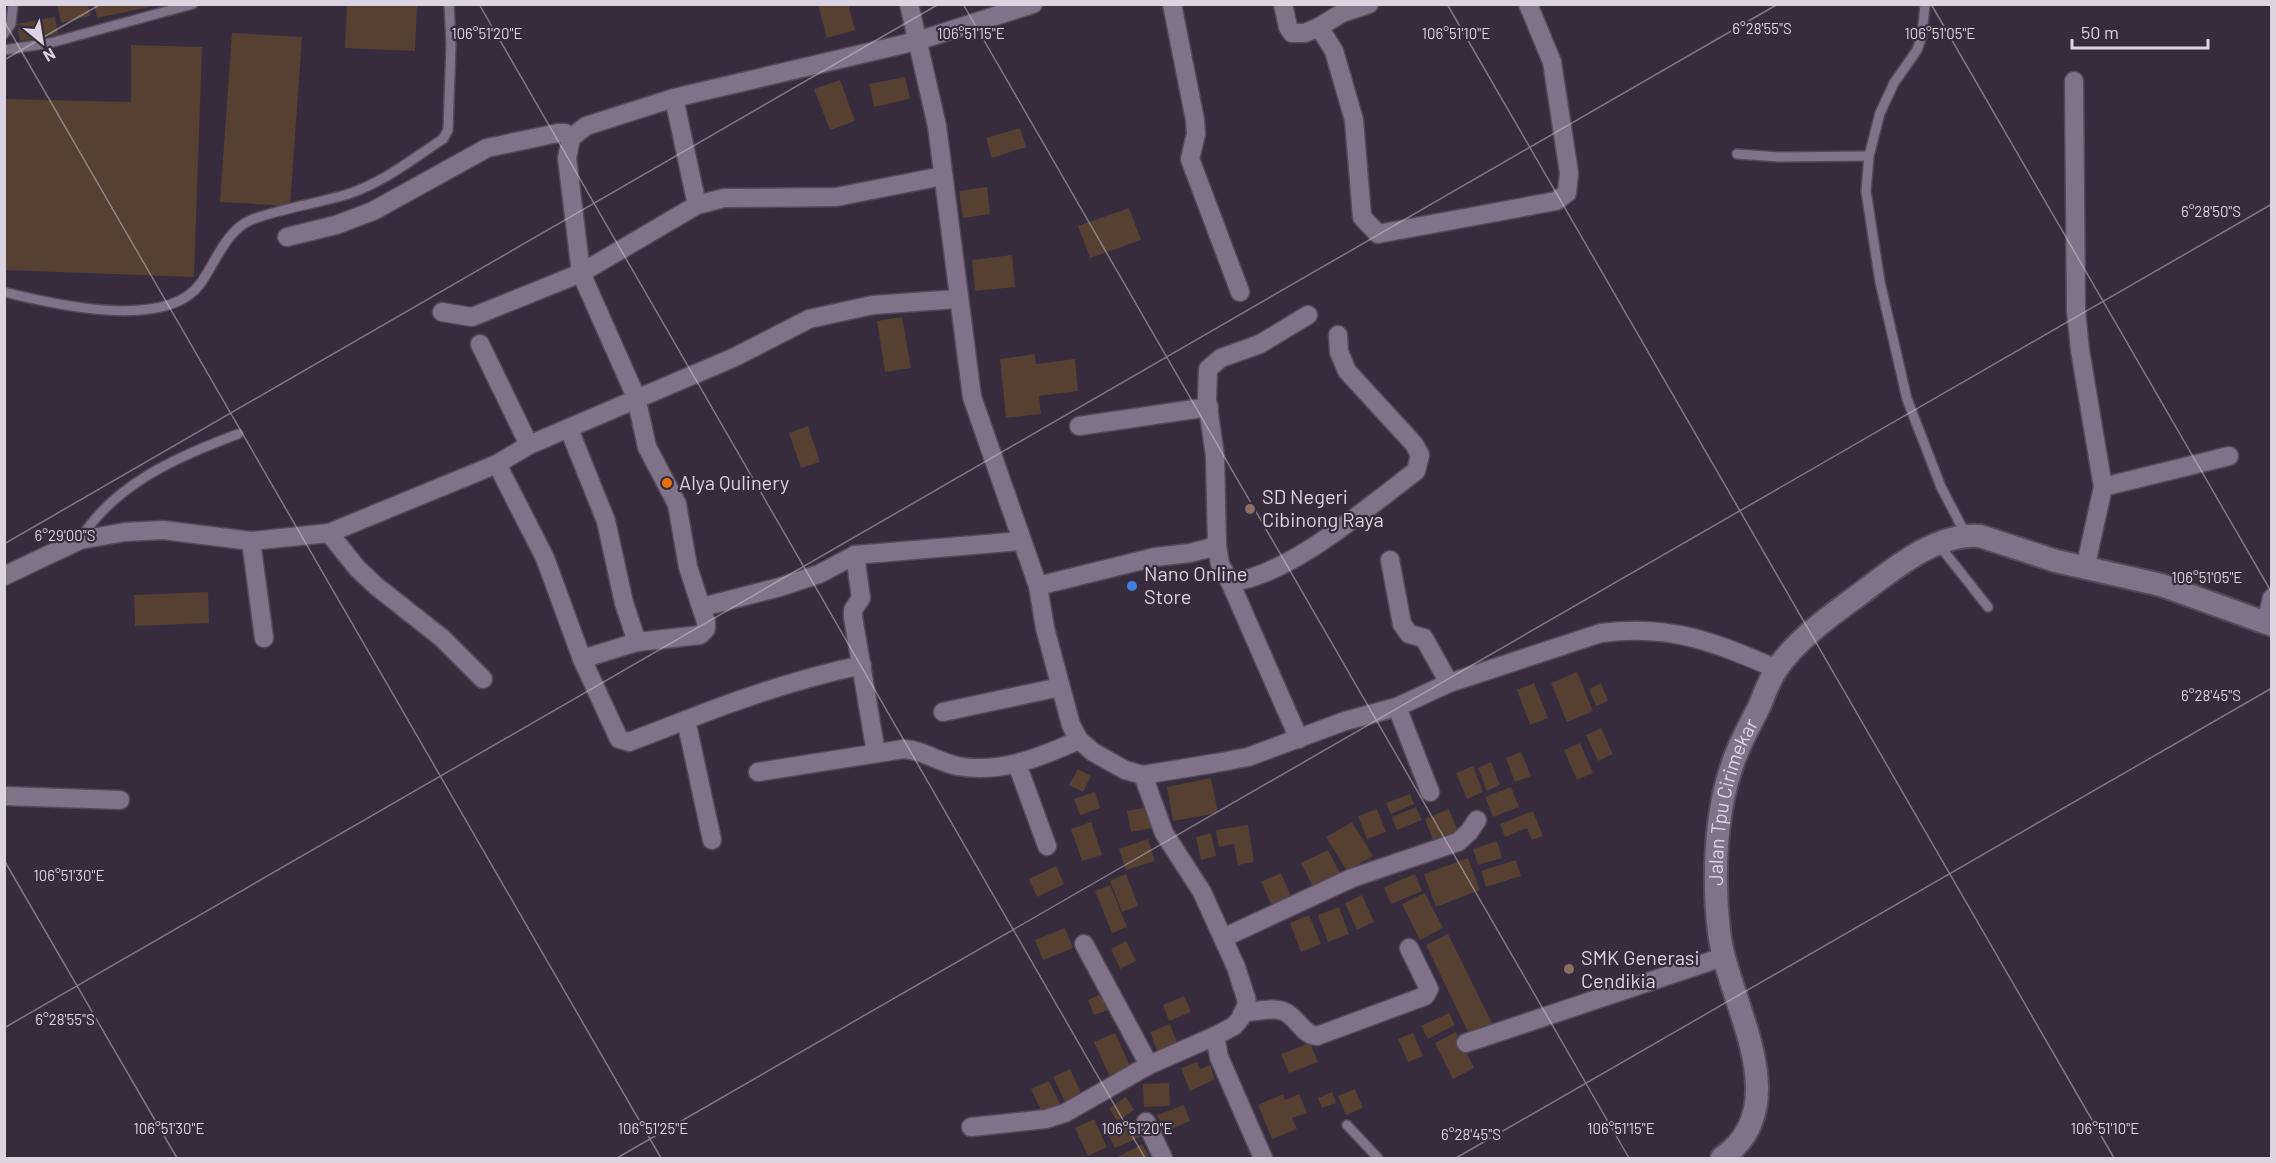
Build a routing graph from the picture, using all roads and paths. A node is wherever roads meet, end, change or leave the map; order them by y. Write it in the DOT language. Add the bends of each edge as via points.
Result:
graph roads {
  1 [pos="13,4"];
  2 [pos="193,4"];
  3 [pos="448,4"];
  4 [pos="909,4"];
  5 [pos="1033,4"];
  6 [pos="1172,4"];
  7 [pos="1283,4"];
  8 [pos="1369,4"];
  9 [pos="1528,4"];
  10 [pos="1924,4"];
  11 [pos="1319,27"];
  12 [pos="4,34"];
  13 [pos="917,41"];
  14 [pos="4,50"];
  15 [pos="2074,81"];
  16 [pos="674,98"];
  17 [pos="571,138"];
  18 [pos="1737,154"];
  19 [pos="1869,156"];
  20 [pos="943,176"];
  21 [pos="697,205"];
  22 [pos="286,237"];
  23 [pos="581,273"];
  24 [pos="4,292"];
  25 [pos="1240,292"];
  26 [pos="958,299"];
  27 [pos="442,312"];
  28 [pos="1308,315"];
  29 [pos="1338,335"];
  30 [pos="480,344"];
  31 [pos="636,397"];
  32 [pos="1209,407"];
  33 [pos="1079,426"];
  34 [pos="569,429"];
  35 [pos="238,434"];
  36 [pos="529,445"];
  37 [pos="2229,456"];
  38 [pos="498,464"];
  39 [pos="2103,487"];
  40 [pos="329,533"];
  41 [pos="1980,538"];
  42 [pos="80,540"];
  43 [pos="250,541"];
  44 [pos="1021,541"];
  45 [pos="1939,544"];
  46 [pos="1217,546"];
  47 [pos="855,555"];
  48 [pos="1390,560"];
  49 [pos="2085,569"];
  50 [pos="4,576"];
  51 [pos="1230,582"];
  52 [pos="1038,586"];
  53 [pos="2271,598"];
  54 [pos="702,607"];
  55 [pos="1988,607"];
  56 [pos="2269,624"];
  57 [pos="264,638"];
  58 [pos="637,642"];
  59 [pos="582,659"];
  60 [pos="862,665"];
  61 [pos="1777,669"];
  62 [pos="483,679"];
  63 [pos="1449,683"];
  64 [pos="1060,687"];
  65 [pos="1397,707"];
  66 [pos="943,712"];
  67 [pos="687,720"];
  68 [pos="1299,739"];
  69 [pos="1079,740"];
  70 [pos="876,753"];
  71 [pos="1017,764"];
  72 [pos="758,772"];
  73 [pos="1143,775"];
  74 [pos="1430,792"];
  75 [pos="4,796"];
  76 [pos="120,800"];
  77 [pos="1477,820"];
  78 [pos="712,840"];
  79 [pos="1047,846"];
  80 [pos="1223,939"];
  81 [pos="1084,944"];
  82 [pos="1409,948"];
  83 [pos="1723,957"];
  84 [pos="1245,1012"];
  85 [pos="1215,1036"];
  86 [pos="1466,1043"];
  87 [pos="1149,1065"];
  88 [pos="1146,1122"];
  89 [pos="1347,1125"];
  90 [pos="971,1127"];
  91 [pos="1163,1158"];
  92 [pos="1263,1158"];
  93 [pos="1378,1158"];
  94 [pos="1722,1158"];
  1 -- 12 [label="lane" via="11,24"];
  2 -- 14 [label="lane" via="50,43"];
  3 -- 24 [label="lane" via="448,130 442,139 387,177 350,193 240,226 192,294 164,308 85,310"];
  4 -- 13 [label="street"];
  5 -- 13 [label="street"];
  6 -- 25 [label="street" via="1195,120 1190,159"];
  7 -- 11 [label="street" via="1292,33"];
  8 -- 11 [label="street" via="1342,13"];
  9 -- 11 [label="street" via="1552,62 1569,173 1567,193 1556,201 1378,234 1362,218 1353,120 1334,51"];
  10 -- 19 [label="lane" via="1917,50 1894,83 1880,113"];
  13 -- 16 [label="street"];
  13 -- 20 [label="street" via="937,126"];
  15 -- 39 [label="street" via="2076,311"];
  16 -- 17 [label="street" via="586,126"];
  16 -- 21 [label="street"];
  17 -- 22 [label="street" via="558,133 487,148 373,211"];
  17 -- 23 [label="street" via="567,158"];
  18 -- 19 [label="lane"];
  19 -- 41 [label="lane" via="1866,191 1880,282 1907,399 1941,487"];
  20 -- 21 [label="street" via="836,197 724,198"];
  20 -- 26 [label="street"];
  21 -- 23 [label="street"];
  23 -- 27 [label="street" via="472,317"];
  23 -- 31 [label="street"];
  26 -- 31 [label="street" via="873,305 820,316 735,357"];
  26 -- 44 [label="street" via="975,409"];
  28 -- 32 [label="street" via="1260,344 1213,363 1206,382"];
  29 -- 51 [label="street" via="1339,352 1347,371 1414,444 1420,463 1416,471 1300,553 1256,578"];
  30 -- 36 [label="street"];
  31 -- 34 [label="street"];
  31 -- 54 [label="street" via="647,447 679,509 688,567"];
  32 -- 33 [label="street"];
  32 -- 46 [label="street" via="1215,456"];
  34 -- 36 [label="street"];
  34 -- 58 [label="street" via="606,521"];
  35 -- 42 [label="lane" via="180,456 153,472 95,518"];
  36 -- 38 [label="street"];
  37 -- 39 [label="street"];
  38 -- 40 [label="street"];
  38 -- 59 [label="street" via="545,558"];
  39 -- 49 [label="street"];
  40 -- 43 [label="street"];
  40 -- 62 [label="street" via="357,568"];
  41 -- 45 [label="street, Jalan Tpu Cirimekar"];
  41 -- 49 [label="street"];
  42 -- 43 [label="street" via="163,530"];
  42 -- 50 [label="street"];
  43 -- 57 [label="street"];
  44 -- 47 [label="street"];
  44 -- 52 [label="street"];
  45 -- 55 [label="lane"];
  45 -- 61 [label="street, Jalan Tpu Cirimekar" via="1896,568 1818,625"];
  46 -- 51 [label="street" via="1220,564"];
  46 -- 52 [label="street"];
  47 -- 54 [label="street" via="819,574"];
  47 -- 60 [label="street" via="861,598 853,617"];
  48 -- 63 [label="street" via="1402,624 1409,634 1424,638"];
  49 -- 56 [label="street" via="2161,585"];
  51 -- 68 [label="street"];
  52 -- 64 [label="street"];
  53 -- 56 [label="street"];
  54 -- 58 [label="street" via="706,629 700,635"];
  58 -- 59 [label="street"];
  59 -- 67 [label="street" via="623,742"];
  60 -- 67 [label="street" via="806,677"];
  60 -- 70 [label="street"];
  61 -- 63 [label="street" via="1710,640 1677,633 1626,630 1601,633"];
  61 -- 83 [label="street, Jalan Tpu Cirimekar" via="1737,750 1727,783 1716,878"];
  63 -- 65 [label="street"];
  64 -- 66 [label="street"];
  64 -- 69 [label="street"];
  65 -- 68 [label="street"];
  65 -- 74 [label="street"];
  67 -- 78 [label="street"];
  68 -- 73 [label="street" via="1248,757"];
  69 -- 71 [label="street"];
  69 -- 73 [label="street" via="1125,770"];
  70 -- 71 [label="street" via="914,750 974,768"];
  70 -- 72 [label="street"];
  71 -- 79 [label="street"];
  73 -- 80 [label="street" via="1164,832 1202,892"];
  75 -- 76 [label="street"];
  77 -- 80 [label="street" via="1458,842 1352,878"];
  80 -- 84 [label="street" via="1246,998"];
  81 -- 87 [label="street"];
  82 -- 84 [label="street" via="1429,989 1425,996 1317,1036 1283,1011"];
  83 -- 86 [label="street"];
  83 -- 94 [label="street, Jalan Tpu Cirimekar" via="1751,1040 1756,1098 1746,1134"];
  84 -- 85 [label="street" via="1234,1026"];
  85 -- 87 [label="street"];
  85 -- 92 [label="street" via="1219,1056"];
  87 -- 90 [label="street" via="1065,1113 1047,1119"];
  88 -- 91 [label="street"];
  89 -- 93 [label="lane"];
}
